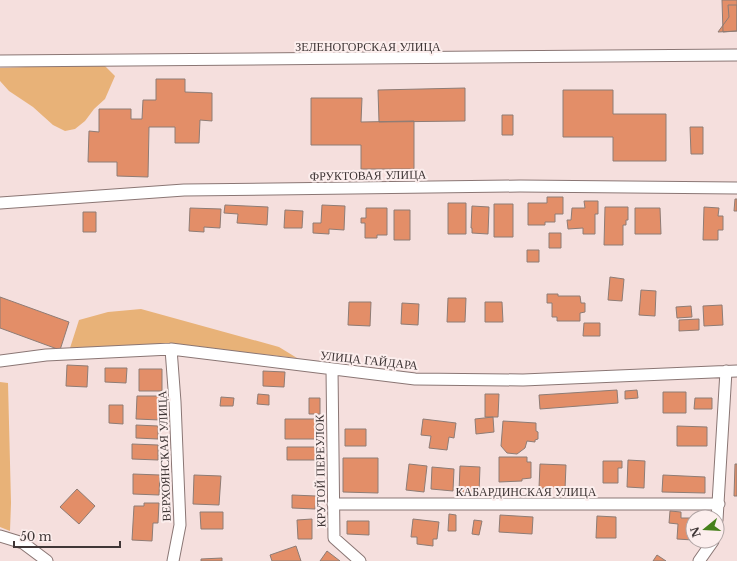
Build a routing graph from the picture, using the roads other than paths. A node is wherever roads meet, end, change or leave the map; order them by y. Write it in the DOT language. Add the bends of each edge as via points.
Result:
graph roads {
  1 [pos="737,55"];
  2 [pos="0,61"];
  3 [pos="737,188"];
  4 [pos="0,203"];
  5 [pos="171,349"];
  6 [pos="0,361"];
  7 [pos="332,369"];
  8 [pos="732,371"];
  9 [pos="333,504"];
  10 [pos="719,504"];
  11 [pos="718,509"];
  12 [pos="0,536"];
  13 [pos="707,549"];
  14 [pos="47,561"];
  15 [pos="173,561"];
  16 [pos="360,561"];
  17 [pos="699,561"];
  1 -- 2 [label="street, ЗЕЛЕНОГОРСКАЯ УЛИЦА"];
  3 -- 4 [label="street, ФРУКТОВАЯ УЛИЦА" via="520,186 184,190"];
  5 -- 6 [label="street, УЛИЦА ГАЙДАРА" via="46,355"];
  5 -- 7 [label="street, УЛИЦА ГАЙДАРА"];
  5 -- 15 [label="street, ВЕРХОЯНСКАЯ УЛИЦА" via="180,524"];
  7 -- 8 [label="street, УЛИЦА ГАЙДАРА" via="415,379 515,380"];
  7 -- 9 [label="street, КРУТОЙ ПЕРЕУЛОК"];
  8 -- 10 [label="street"];
  9 -- 10 [label="street, КАБАРДИНСКАЯ УЛИЦА"];
  9 -- 16 [label="street, КРУТОЙ ПЕРЕУЛОК" via="334,538"];
  10 -- 11 [label="street"];
  12 -- 14 [label="street" via="23,543"];
  13 -- 17 [label="street"];
}
